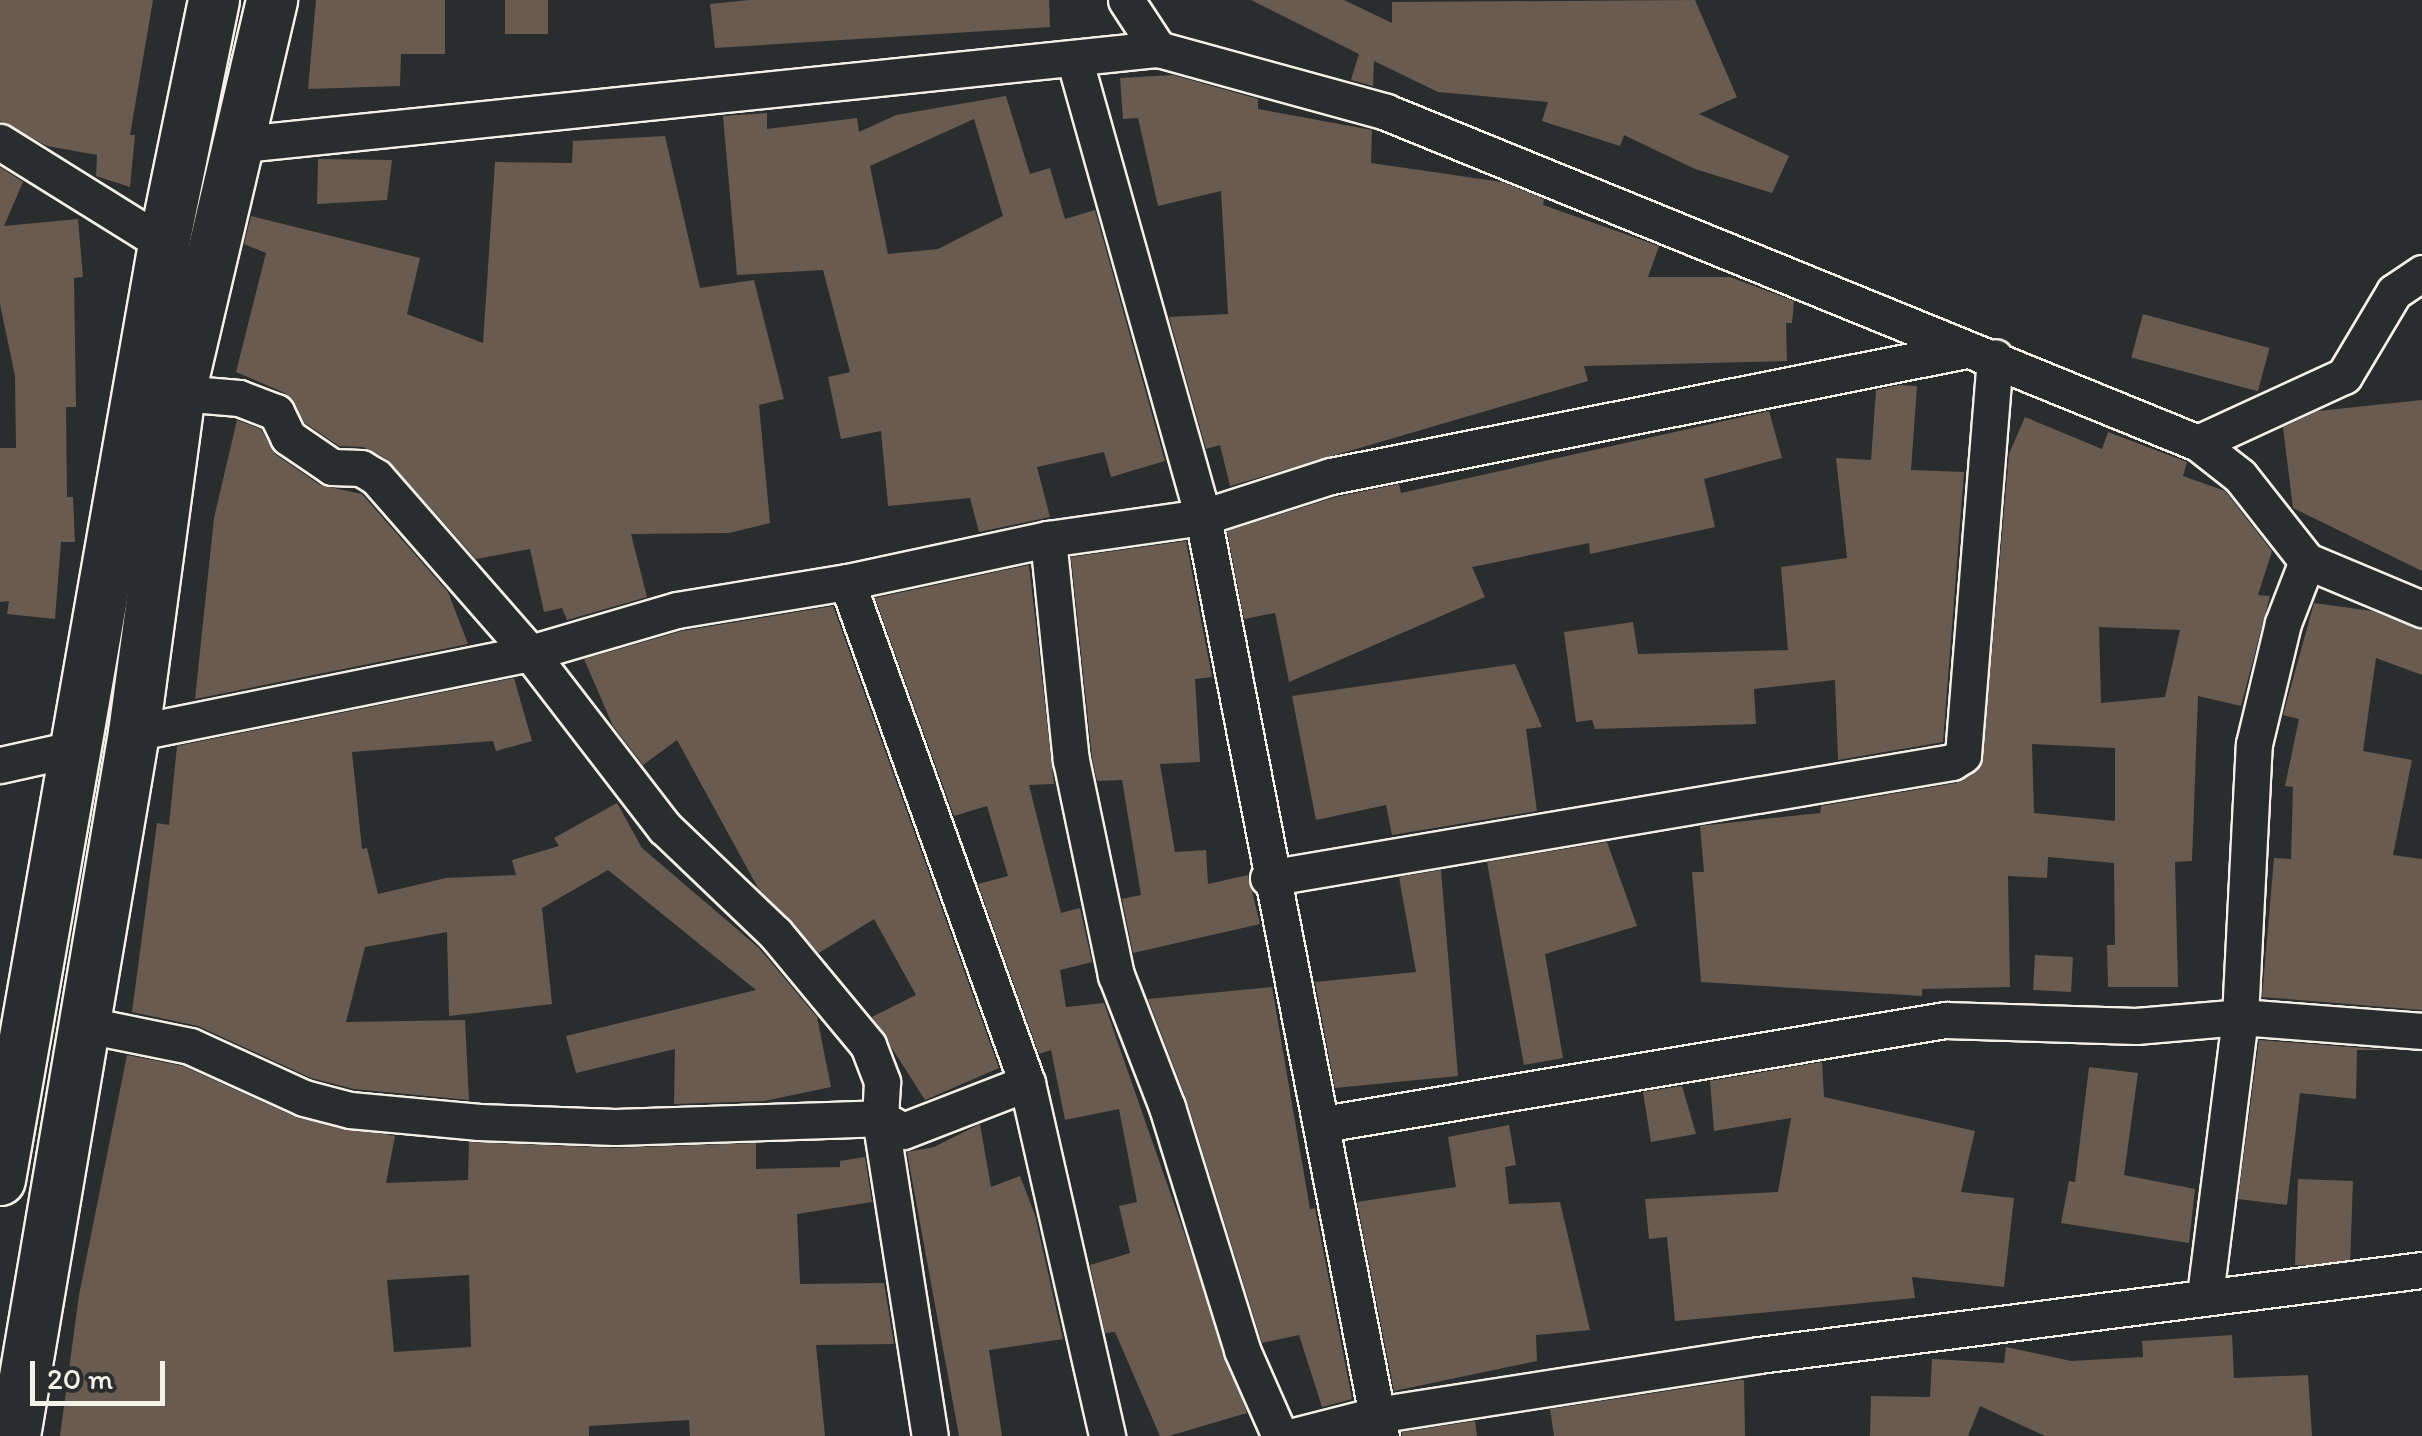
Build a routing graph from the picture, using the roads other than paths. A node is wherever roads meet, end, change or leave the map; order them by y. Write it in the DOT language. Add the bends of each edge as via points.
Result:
graph roads {
  1 [pos="214,0"];
  2 [pos="272,0"];
  3 [pos="1126,0"];
  4 [pos="1158,49"];
  5 [pos="1074,58"];
  6 [pos="0,142"];
  7 [pos="243,144"];
  8 [pos="164,244"];
  9 [pos="2422,273"];
  10 [pos="1980,353"];
  11 [pos="180,393"];
  12 [pos="2198,443"];
  13 [pos="1203,517"];
  14 [pos="1048,539"];
  15 [pos="2307,561"];
  16 [pos="847,582"];
  17 [pos="2422,609"];
  18 [pos="530,653"];
  19 [pos="134,733"];
  20 [pos="81,746"];
  21 [pos="0,764"];
  22 [pos="1268,878"];
  23 [pos="2240,1017"];
  24 [pos="82,1024"];
  25 [pos="2422,1031"];
  26 [pos="1027,1083"];
  27 [pos="880,1118"];
  28 [pos="1323,1124"];
  29 [pos="0,1180"];
  30 [pos="2422,1270"];
  31 [pos="2205,1295"];
  32 [pos="1379,1426"];
  33 [pos="15,1436"];
  34 [pos="930,1436"];
  35 [pos="1107,1436"];
  36 [pos="1280,1436"];
  37 [pos="1294,1436"];
  1 -- 8 [label="main road"];
  2 -- 7 [label="main road"];
  3 -- 4 [label="street"];
  4 -- 5 [label="street"];
  4 -- 10 [label="street" via="1386,112"];
  5 -- 7 [label="street"];
  5 -- 13 [label="street"];
  6 -- 8 [label="street"];
  7 -- 11 [label="main road"];
  8 -- 20 [label="main road"];
  9 -- 12 [label="street" via="2394,292 2344,376"];
  10 -- 12 [label="street"];
  10 -- 13 [label="street" via="1331,476"];
  10 -- 22 [label="street" via="1963,755 1932,766"];
  11 -- 18 [label="street" via="239,398 276,412 288,437 332,467 361,468 376,477"];
  11 -- 19 [label="main road"];
  12 -- 15 [label="street" via="2240,476"];
  13 -- 14 [label="street"];
  13 -- 22 [label="street"];
  14 -- 16 [label="street"];
  14 -- 36 [label="street" via="1071,760 1116,976 1166,1107 1242,1350"];
  15 -- 17 [label="street"];
  15 -- 23 [label="street" via="2282,623 2254,744"];
  16 -- 18 [label="street" via="677,610"];
  16 -- 26 [label="street"];
  18 -- 19 [label="street"];
  18 -- 27 [label="street" via="666,828 775,933 868,1046 882,1082"];
  19 -- 24 [label="main road"];
  20 -- 21 [label="street"];
  20 -- 29 [label="main road"];
  22 -- 28 [label="street"];
  23 -- 25 [label="street"];
  23 -- 28 [label="street" via="2136,1026 1945,1020"];
  23 -- 31 [label="street"];
  24 -- 27 [label="street" via="190,1046 304,1098 350,1110 615,1127"];
  24 -- 33 [label="main road"];
  26 -- 27 [label="street" via="920,1129 903,1130"];
  26 -- 35 [label="street"];
  27 -- 34 [label="street"];
  28 -- 32 [label="street"];
  30 -- 31 [label="street"];
  31 -- 32 [label="street"];
  32 -- 37 [label="street"];
}
